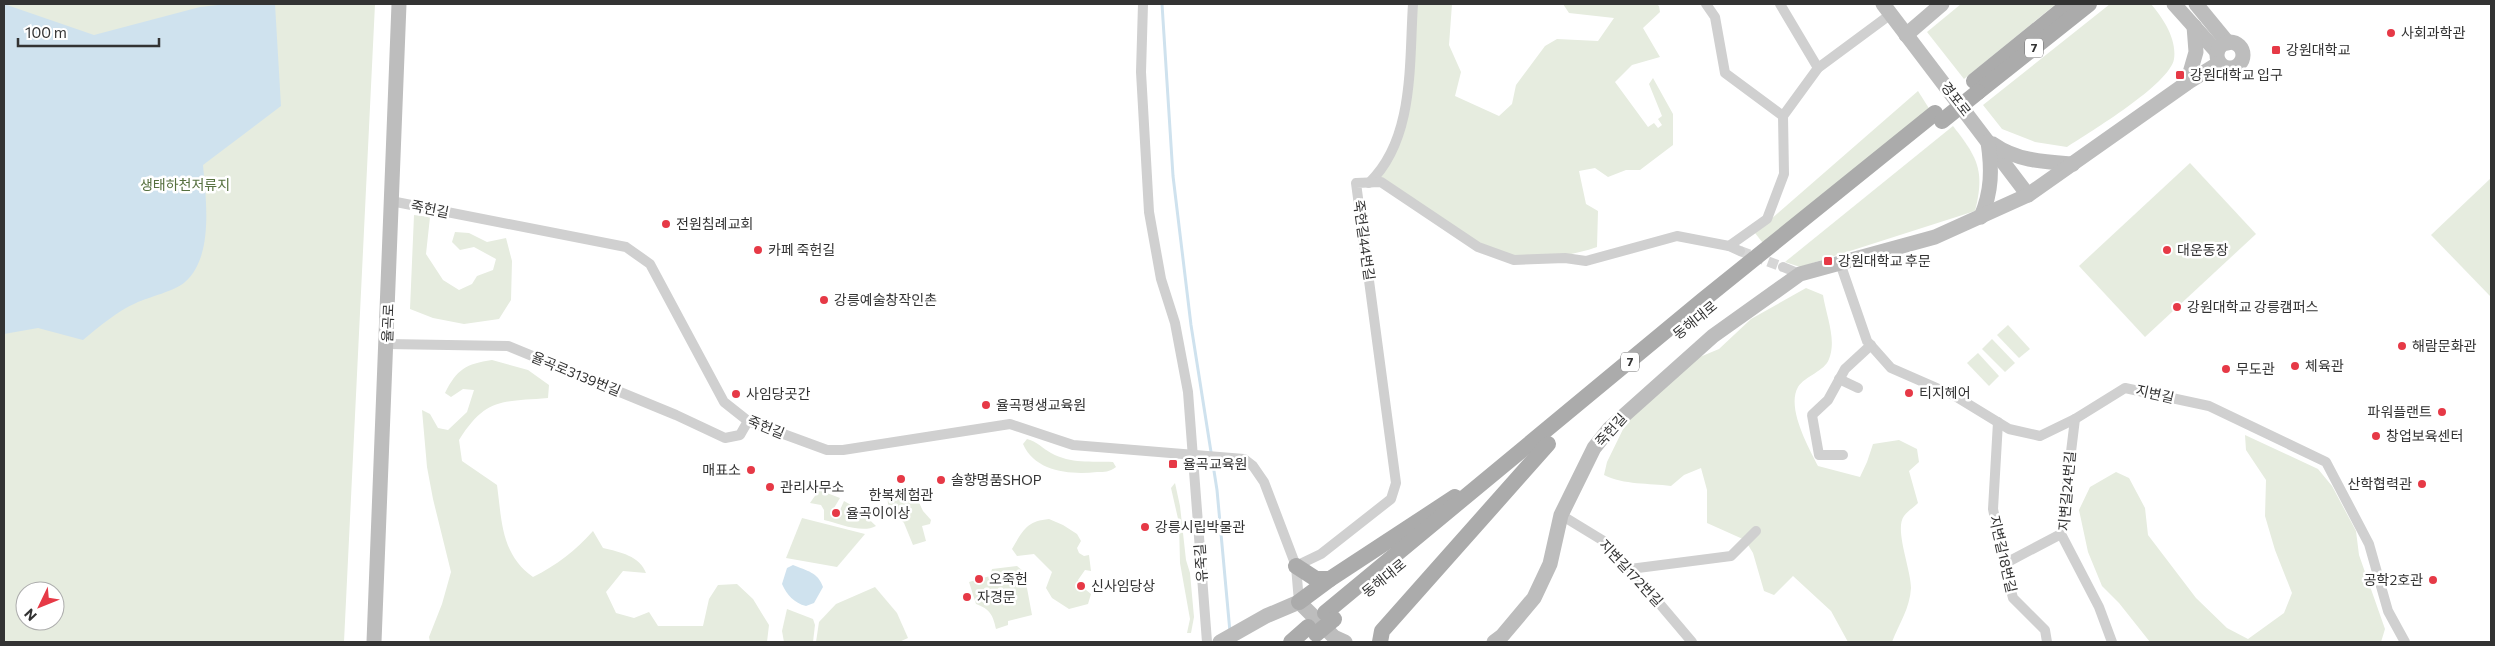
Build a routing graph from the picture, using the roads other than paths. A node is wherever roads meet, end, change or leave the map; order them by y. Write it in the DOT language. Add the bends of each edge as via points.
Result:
graph roads {
  1 [pos="398,4"];
  2 [pos="1143,4"];
  3 [pos="1413,4"];
  4 [pos="1706,4"];
  5 [pos="1780,4"];
  6 [pos="1942,4"];
  7 [pos="2069,4"];
  8 [pos="2089,4"];
  9 [pos="2174,4"];
  10 [pos="2196,4"];
  11 [pos="1887,9"];
  12 [pos="2194,26"];
  13 [pos="1906,35"];
  14 [pos="2222,52"];
  15 [pos="1818,68"];
  16 [pos="2187,83"];
  17 [pos="1974,88"];
  18 [pos="1783,116"];
  19 [pos="1939,117"];
  20 [pos="1988,141"];
  21 [pos="2073,164"];
  22 [pos="1369,183"];
  23 [pos="2028,195"];
  24 [pos="391,201"];
  25 [pos="1981,217"];
  26 [pos="1729,246"];
  27 [pos="1740,251"];
  28 [pos="1840,263"];
  29 [pos="1783,267"];
  30 [pos="1800,274"];
  31 [pos="387,344"];
  32 [pos="1871,345"];
  33 [pos="1839,379"];
  34 [pos="1858,388"];
  35 [pos="2075,419"];
  36 [pos="748,422"];
  37 [pos="1998,422"];
  38 [pos="1548,444"];
  39 [pos="1197,455"];
  40 [pos="1843,455"];
  41 [pos="1504,467"];
  42 [pos="1561,515"];
  43 [pos="1756,531"];
  44 [pos="2061,534"];
  45 [pos="2004,564"];
  46 [pos="1296,566"];
  47 [pos="1630,569"];
  48 [pos="1330,579"];
  49 [pos="1299,602"];
  50 [pos="1329,616"];
  51 [pos="1310,634"];
  52 [pos="1501,640"];
  53 [pos="2403,641"];
  54 [pos="374,642"];
  55 [pos="1207,642"];
  56 [pos="1220,642"];
  57 [pos="1291,642"];
  58 [pos="1345,642"];
  59 [pos="1380,642"];
  60 [pos="1692,642"];
  61 [pos="2047,642"];
  62 [pos="2112,642"];
  1 -- 24 [label="street, 율곡로"];
  2 -- 39 [label="street, 유죽길" via="1141,72 1148,212 1161,279 1175,323"];
  3 -- 22 [label="street" via="1408,82 1399,133 1394,150"];
  4 -- 18 [label="street" via="1715,17 1725,73"];
  5 -- 15 [label="street"];
  6 -- 13 [label="street"];
  7 -- 17 [label="main road, 동해대로 / 7"];
  8 -- 17 [label="main road, 동해대로 / 7"];
  9 -- 12 [label="street"];
  10 -- 14 [label="street"];
  11 -- 13 [label="street, 경포로"];
  11 -- 15 [label="street"];
  12 -- 14 [label="street"];
  12 -- 16 [label="street" via="2196,52"];
  13 -- 20 [label="street, 경포로"];
  14 -- 16 [label="street"];
  15 -- 18 [label="street"];
  16 -- 21 [label="street"];
  17 -- 19 [label="main road, 동해대로 / 7"];
  18 -- 26 [label="street" via="1784,174 1767,219"];
  19 -- 38 [label="main road, 동해대로 / 7" via="1630,372"];
  19 -- 41 [label="main road, 동해대로 / 7" via="1703,300"];
  20 -- 21 [label="street" via="2004,152 2032,161"];
  20 -- 23 [label="street, 경포로"];
  20 -- 25 [label="street" via="1991,180"];
  21 -- 23 [label="street"];
  22 -- 26 [label="street, 죽헌길44번길" via="1381,182 1478,247 1514,260 1565,258 1586,261 1677,236"];
  22 -- 46 [label="street, 죽헌길44번길" via="1356,183 1396,483 1391,499 1321,554"];
  23 -- 25 [label="street"];
  24 -- 31 [label="street, 율곡로"];
  24 -- 36 [label="street, 죽헌길" via="626,247 650,264 724,402"];
  25 -- 28 [label="street" via="1935,237"];
  26 -- 27 [label="street, 죽헌길44번길"];
  28 -- 30 [label="street"];
  28 -- 32 [label="street, 지변길"];
  29 -- 30 [label="street"];
  30 -- 42 [label="street, 죽헌길" via="1713,336 1610,428 1594,448"];
  31 -- 36 [label="street, 율곡로3139번길" via="508,346 725,438 740,435"];
  31 -- 54 [label="street, 율곡로"];
  32 -- 33 [label="street"];
  32 -- 37 [label="street, 지변길" via="1890,368 1955,396"];
  33 -- 34 [label="street"];
  33 -- 40 [label="street" via="1828,400 1812,415 1819,455"];
  35 -- 37 [label="street, 지변길" via="2040,436 2009,429"];
  35 -- 44 [label="street, 지변길24번길"];
  35 -- 53 [label="street, 지변길" via="2125,388 2209,406 2326,462 2369,544 2388,611"];
  36 -- 39 [label="street, 죽헌길" via="827,450 1010,424 1073,445"];
  37 -- 45 [label="street, 지변길18번길" via="1993,509"];
  38 -- 50 [label="main road, 동해대로 / 7"];
  38 -- 59 [label="main road" via="1382,631"];
  39 -- 46 [label="street, 죽헌길" via="1244,459 1253,466 1264,482"];
  39 -- 55 [label="street, 유죽길"];
  41 -- 48 [label="main road" via="1426,514"];
  41 -- 50 [label="main road, 동해대로 / 7"];
  42 -- 47 [label="street, 지변길172번길" via="1602,540"];
  42 -- 52 [label="street, 죽헌길" via="1550,564 1534,598"];
  43 -- 47 [label="street" via="1731,556"];
  44 -- 45 [label="street"];
  44 -- 62 [label="street, 지변길24번길" via="2099,607"];
  45 -- 61 [label="street, 지변길18번길" via="2013,598 2045,630"];
  46 -- 48 [label="main road" via="1316,579"];
  46 -- 49 [label="street"];
  47 -- 60 [label="street, 지변길172번길"];
  48 -- 49 [label="main road"];
  49 -- 56 [label="street"];
  49 -- 58 [label="street" via="1334,637"];
  50 -- 51 [label="main road, 동해대로 / 7"];
  51 -- 57 [label="main road, 동해대로 / 7"];
}
